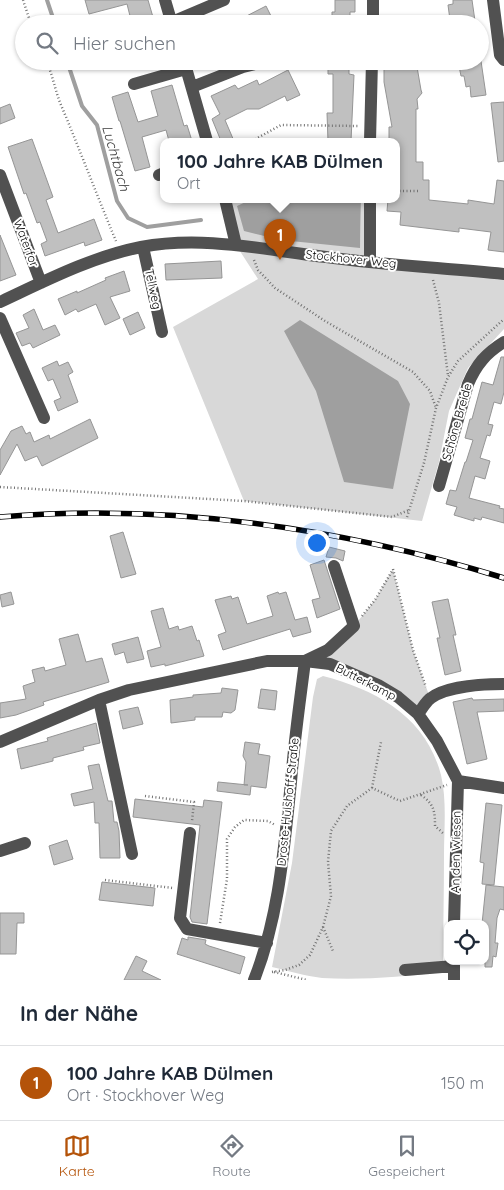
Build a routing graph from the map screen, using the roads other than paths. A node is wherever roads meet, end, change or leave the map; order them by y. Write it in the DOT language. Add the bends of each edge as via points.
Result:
graph roads {
  1 [pos="166,0"];
  2 [pos="224,0"];
  3 [pos="373,0"];
  4 [pos="493,0"];
  5 [pos="170,15"];
  6 [pos="190,15"];
  7 [pos="372,15"];
  8 [pos="504,60"];
  9 [pos="172,70"];
  10 [pos="187,70"];
  11 [pos="234,70"];
  12 [pos="372,70"];
  13 [pos="134,84"];
  14 [pos="192,87"];
  15 [pos="206,138"];
  16 [pos="370,138"];
  17 [pos="0,176"];
  18 [pos="226,203"];
  19 [pos="370,203"];
  20 [pos="242,246"];
  21 [pos="144,247"];
  22 [pos="370,261"];
  23 [pos="504,274"];
  24 [pos="41,283"];
  25 [pos="0,302"];
  26 [pos="0,318"];
  27 [pos="162,332"];
  28 [pos="504,342"];
  29 [pos="44,418"];
  30 [pos="439,486"];
  31 [pos="334,566"];
  32 [pos="304,661"];
  33 [pos="504,684"];
  34 [pos="99,700"];
  35 [pos="418,714"];
  36 [pos="0,742"];
  37 [pos="458,781"];
  38 [pos="504,788"];
  39 [pos="190,833"];
  40 [pos="25,843"];
  41 [pos="0,851"];
  42 [pos="132,854"];
  43 [pos="454,920"];
  44 [pos="267,943"];
  45 [pos="444,964"];
  46 [pos="454,965"];
  47 [pos="405,970"];
  48 [pos="256,974"];
  49 [pos="454,980"];
  1 -- 5 [label="street"];
  2 -- 6 [label="street"];
  3 -- 7 [label="street"];
  4 -- 8 [label="street" via="500,55"];
  9 -- 13 [label="street"];
  10 -- 14 [label="street"];
  11 -- 14 [label="street"];
  12 -- 16 [label="street"];
  14 -- 15 [label="street"];
  17 -- 24 [label="street, Waterfor"];
  18 -- 20 [label="street"];
  19 -- 22 [label="street"];
  20 -- 21 [label="street, Stockhover Weg" via="190,242"];
  20 -- 22 [label="street, Stockhover Weg"];
  21 -- 24 [label="street, Stockhover Weg" via="85,264"];
  21 -- 27 [label="street, Tellweg"];
  22 -- 23 [label="street, Stockhover Weg"];
  24 -- 25 [label="street, Stockhover Weg"];
  26 -- 29 [label="street"];
  28 -- 30 [label="street, Schöne Breide" via="484,356 474,370"];
  31 -- 32 [label="street, Butterkamp" via="354,626 328,650"];
  32 -- 34 [label="street, Butterkamp" via="267,661 230,668 129,690"];
  32 -- 35 [label="street, Butterkamp" via="330,664 378,685"];
  32 -- 44 [label="street, Droste-Hülshoff-Straße" via="283,860"];
  33 -- 35 [label="street" via="452,689 430,698"];
  34 -- 36 [label="street, Butterkamp"];
  34 -- 42 [label="street"];
  35 -- 37 [label="street, Butterkamp"];
  37 -- 38 [label="street"];
  37 -- 43 [label="street, An den Wiesen"];
  39 -- 44 [label="street" via="180,918 187,929"];
  40 -- 41 [label="street"];
  44 -- 48 [label="street, Droste-Hülshoff-Straße"];
  45 -- 47 [label="street"];
  46 -- 49 [label="street"];
}
